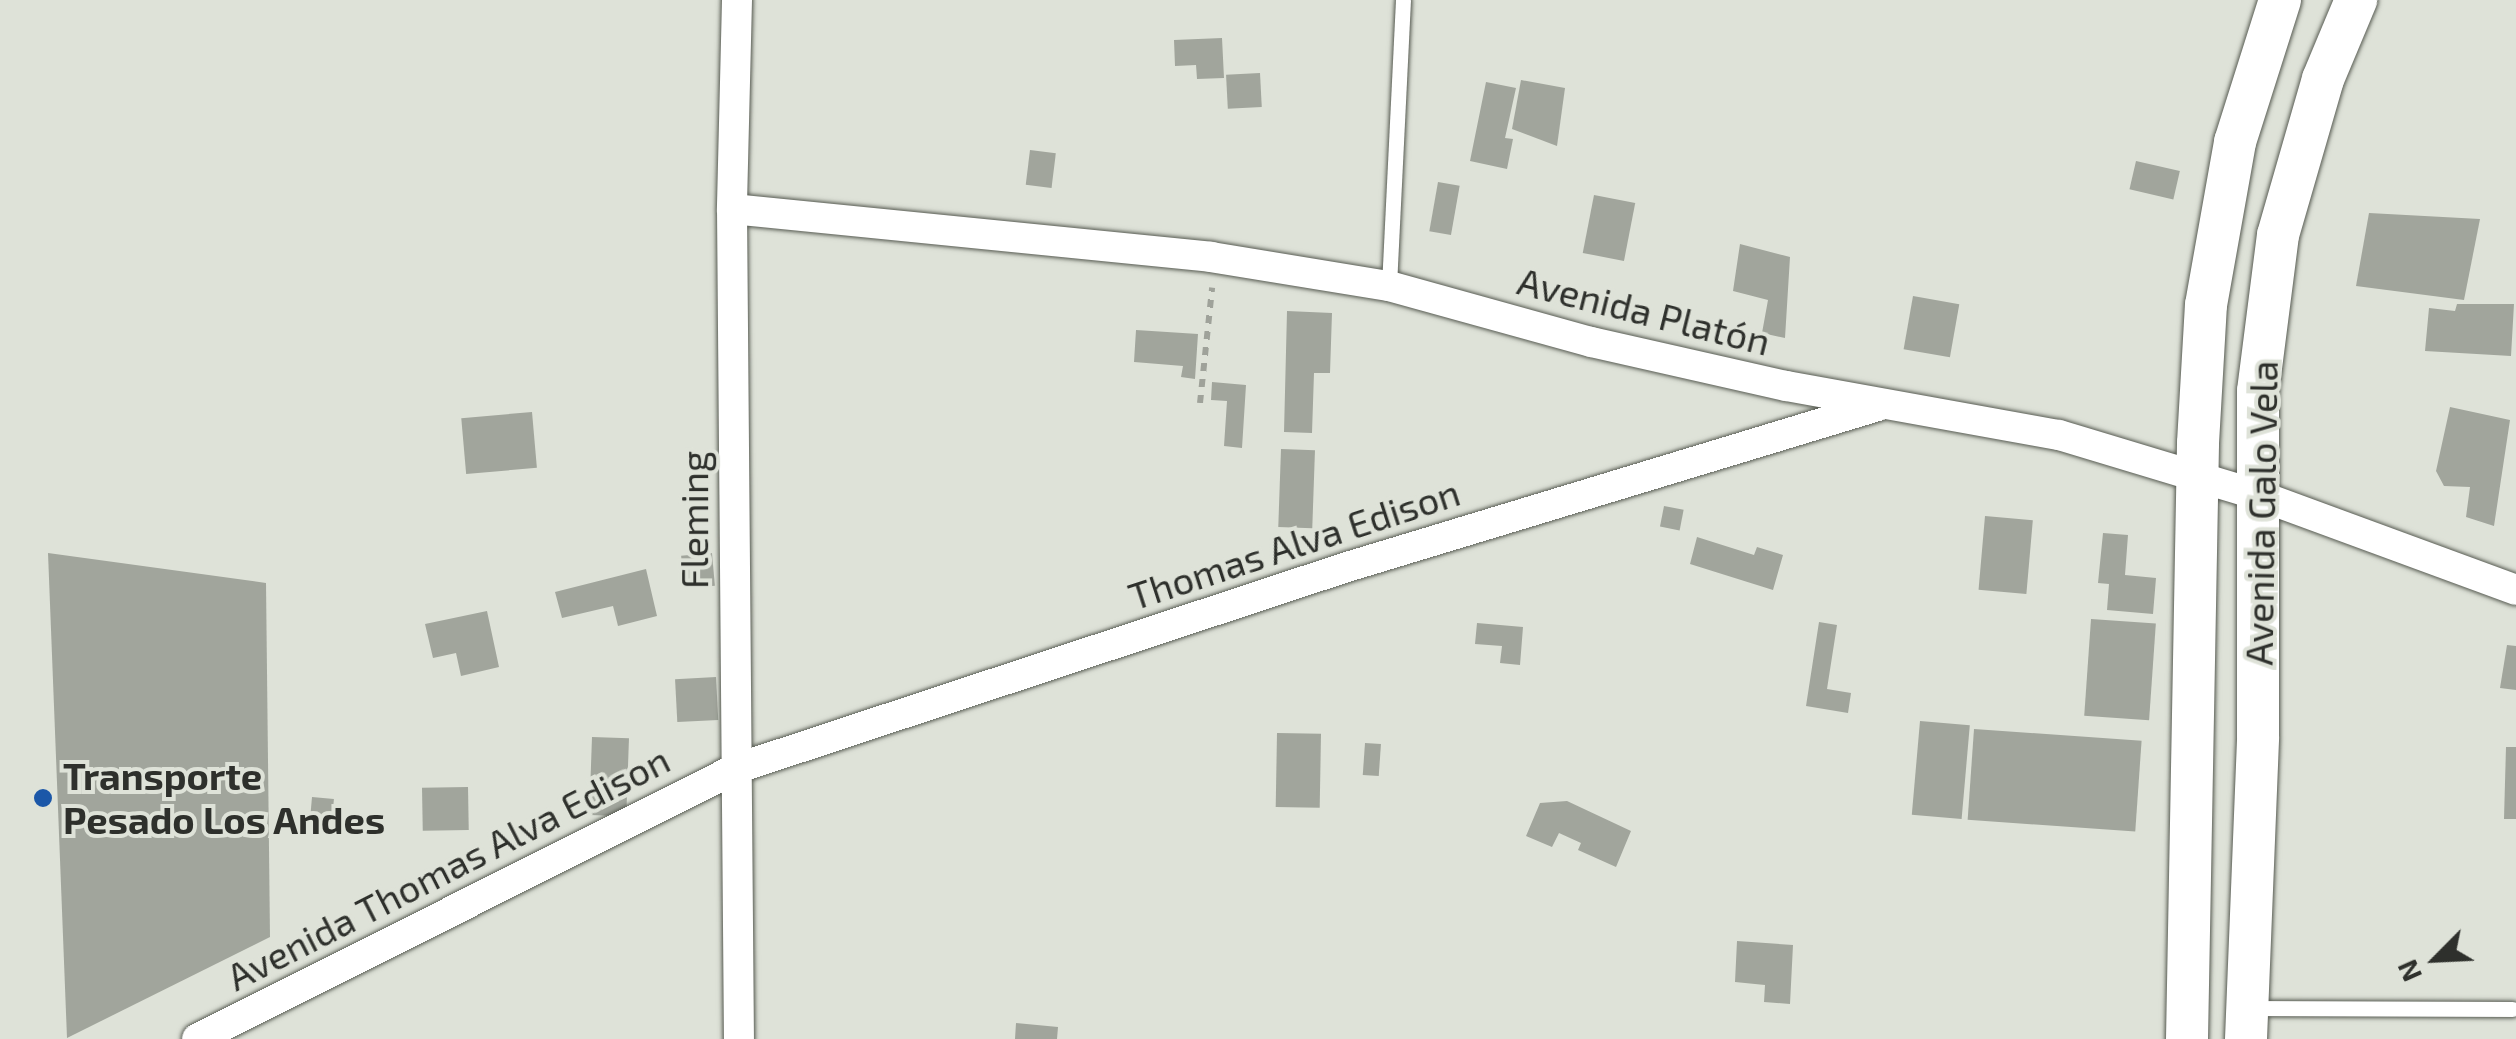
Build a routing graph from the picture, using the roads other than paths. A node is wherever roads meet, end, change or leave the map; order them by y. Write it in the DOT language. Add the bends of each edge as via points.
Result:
graph roads {
  1 [pos="737,0"];
  2 [pos="1403,0"];
  3 [pos="2280,0"];
  4 [pos="2356,0"];
  5 [pos="732,209"];
  6 [pos="1388,286"];
  7 [pos="1881,405"];
  8 [pos="2200,476"];
  9 [pos="2258,496"];
  10 [pos="2516,590"];
  11 [pos="736,769"];
  12 [pos="2512,1009"];
  13 [pos="2246,1024"];
  14 [pos="197,1039"];
  15 [pos="738,1039"];
  16 [pos="2186,1039"];
  1 -- 5 [label="street, Fleming"];
  2 -- 6 [label="lane"];
  3 -- 8 [label="main road, Avenida Galo Vela" via="2252,79 2217,223 2200,389"];
  4 -- 9 [label="main road, Avenida Galo Vela" via="2323,79 2278,235 2258,390"];
  5 -- 6 [label="street, Avenida Platón" via="1211,257"];
  5 -- 11 [label="street, Fleming"];
  6 -- 7 [label="street, Avenida Platón" via="1591,342"];
  7 -- 8 [label="street, Avenida Platón" via="2059,435"];
  7 -- 11 [label="street, Thomas Alva Edison" via="1347,567"];
  8 -- 9 [label="street, Avenida Platón"];
  8 -- 16 [label="main road, Avenida Galo Vela"];
  9 -- 10 [label="street, Avenida Platón"];
  9 -- 13 [label="main road, Avenida Galo Vela" via="2258,737"];
  11 -- 14 [label="street, Avenida Thomas Alva Edison"];
  11 -- 15 [label="street, Fleming"];
  12 -- 13 [label="lane"];
}
